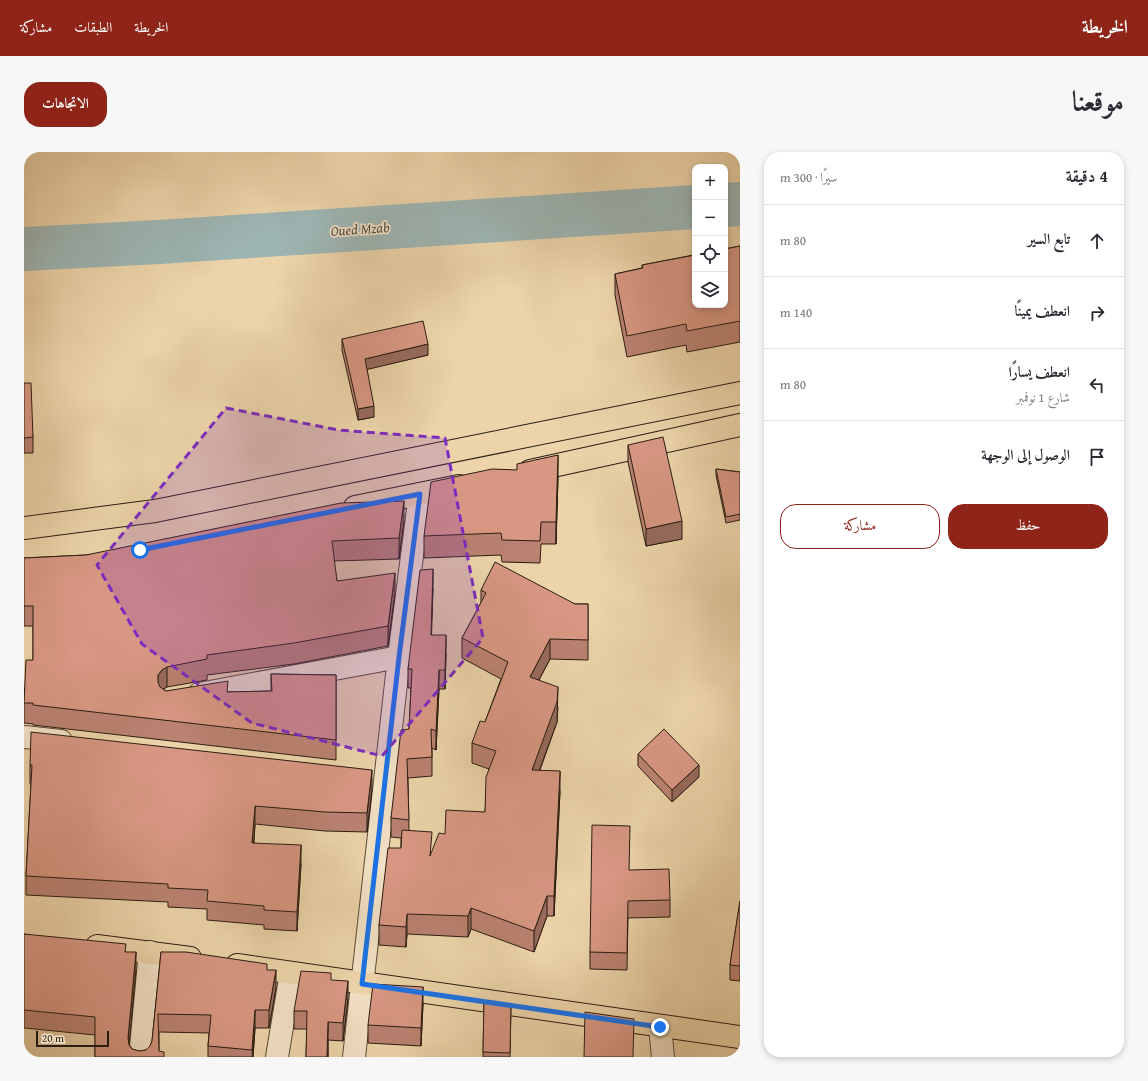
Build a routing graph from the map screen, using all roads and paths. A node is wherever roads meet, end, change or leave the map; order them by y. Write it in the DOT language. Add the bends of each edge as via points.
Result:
graph roads {
  1 [pos="740,393"];
  2 [pos="740,425"];
  3 [pos="514,474"];
  4 [pos="475,482"];
  5 [pos="420,494"];
  6 [pos="335,511"];
  7 [pos="24,528"];
  8 [pos="399,657"];
  9 [pos="178,698"];
  10 [pos="24,737"];
  11 [pos="79,743"];
  12 [pos="362,775"];
  13 [pos="386,778"];
  14 [pos="79,944"];
  15 [pos="150,952"];
  16 [pos="291,973"];
  17 [pos="362,984"];
  18 [pos="660,1027"];
  19 [pos="740,1037"];
  20 [pos="140,1057"];
  21 [pos="277,1057"];
  22 [pos="354,1057"];
  23 [pos="663,1057"];
  1 -- 7 [label="main road" via="155,511"];
  2 -- 3 [label="main road"];
  4 -- 5 [label="main road"];
  5 -- 6 [label="main road"];
  5 -- 8 [label="street"];
  8 -- 9 [label="street"];
  8 -- 13 [label="street"];
  10 -- 11 [label="street"];
  12 -- 13 [label="street"];
  13 -- 17 [label="street"];
  14 -- 15 [label="main road"];
  15 -- 16 [label="main road"];
  15 -- 20 [label="street"];
  16 -- 17 [label="main road"];
  16 -- 21 [label="street"];
  17 -- 18 [label="main road"];
  17 -- 22 [label="street"];
  18 -- 19 [label="main road"];
  18 -- 23 [label="street"];
}
